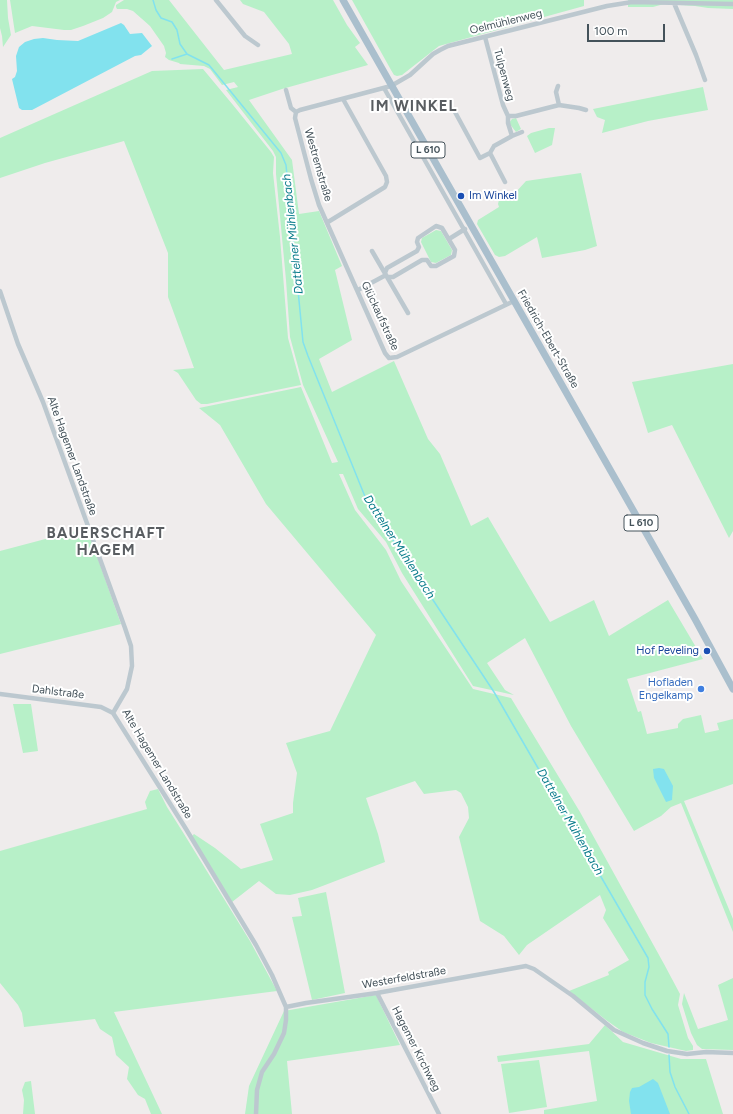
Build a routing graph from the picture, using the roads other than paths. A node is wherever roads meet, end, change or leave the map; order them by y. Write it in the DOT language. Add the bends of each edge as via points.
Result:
graph roads {
  1 [pos="216,0"];
  2 [pos="343,0"];
  3 [pos="674,3"];
  4 [pos="733,4"];
  5 [pos="485,37"];
  6 [pos="258,45"];
  7 [pos="704,80"];
  8 [pos="558,86"];
  9 [pos="388,87"];
  10 [pos="286,90"];
  11 [pos="343,99"];
  12 [pos="559,105"];
  13 [pos="586,110"];
  14 [pos="296,112"];
  15 [pos="455,112"];
  16 [pos="508,116"];
  17 [pos="522,132"];
  18 [pos="511,137"];
  19 [pos="490,153"];
  20 [pos="505,182"];
  21 [pos="328,222"];
  22 [pos="465,229"];
  23 [pos="449,239"];
  24 [pos="372,251"];
  25 [pos="386,275"];
  26 [pos="358,290"];
  27 [pos="0,291"];
  28 [pos="514,301"];
  29 [pos="506,304"];
  30 [pos="408,313"];
  31 [pos="733,689"];
  32 [pos="0,694"];
  33 [pos="113,713"];
  34 [pos="377,993"];
  35 [pos="286,1007"];
  36 [pos="733,1053"];
  37 [pos="256,1114"];
  38 [pos="439,1114"];
  1 -- 6 [label="street" via="245,36"];
  2 -- 9 [label="main road, Friedrich-Ebert-Straße / L 610"];
  3 -- 4 [label="street, Oelmühlenweg"];
  3 -- 5 [label="street, Oelmühlenweg" via="624,2"];
  3 -- 7 [label="street"];
  5 -- 9 [label="street, Oelmühlenweg" via="440,50 410,76"];
  5 -- 16 [label="street, Tulpenweg"];
  8 -- 12 [label="street" via="556,92"];
  9 -- 11 [label="street"];
  9 -- 22 [label="street, Friedrich-Ebert-Straße"];
  9 -- 28 [label="main road, Friedrich-Ebert-Straße / L 610"];
  10 -- 14 [label="street, Westremstraße" via="291,108"];
  11 -- 14 [label="street"];
  11 -- 21 [label="street, Westremstraße" via="387,182 385,187"];
  12 -- 13 [label="street, Tulpenweg"];
  12 -- 16 [label="street, Tulpenweg"];
  14 -- 21 [label="street, Westremstraße" via="295,118 310,179"];
  15 -- 19 [label="street" via="480,158"];
  16 -- 18 [label="street, Tulpenweg"];
  17 -- 18 [label="street"];
  18 -- 19 [label="street" via="494,146"];
  19 -- 20 [label="street"];
  21 -- 26 [label="street, Glückaufstraße"];
  22 -- 23 [label="street"];
  22 -- 29 [label="street, Friedrich-Ebert-Straße"];
  23 -- 25 [label="street" via="442,228 436,226 418,238 417,251 387,268"];
  23 -- 25 [label="street" via="455,250 454,256 434,267 426,260 422,260 393,277"];
  24 -- 25 [label="street"];
  25 -- 26 [label="street"];
  25 -- 30 [label="street"];
  26 -- 29 [label="street, Glückaufstraße" via="389,358 397,357"];
  27 -- 33 [label="street, Alte Hagemer Landstraße" via="131,646 132,666 127,689"];
  28 -- 29 [label="street, Glückaufstraße"];
  28 -- 31 [label="main road, Friedrich-Ebert-Straße / L 610"];
  32 -- 33 [label="street, Dahlstraße" via="101,707"];
  33 -- 35 [label="street, Alte Hagemer Landstraße" via="256,945"];
  34 -- 35 [label="street, Westerfeldstraße"];
  34 -- 36 [label="street, Westerfeldstraße" via="526,966 573,996 614,1030 643,1043 687,1054"];
  34 -- 38 [label="street, Hagemer Kirchweg"];
  35 -- 37 [label="street" via="284,1034 262,1072 257,1090"];
}
